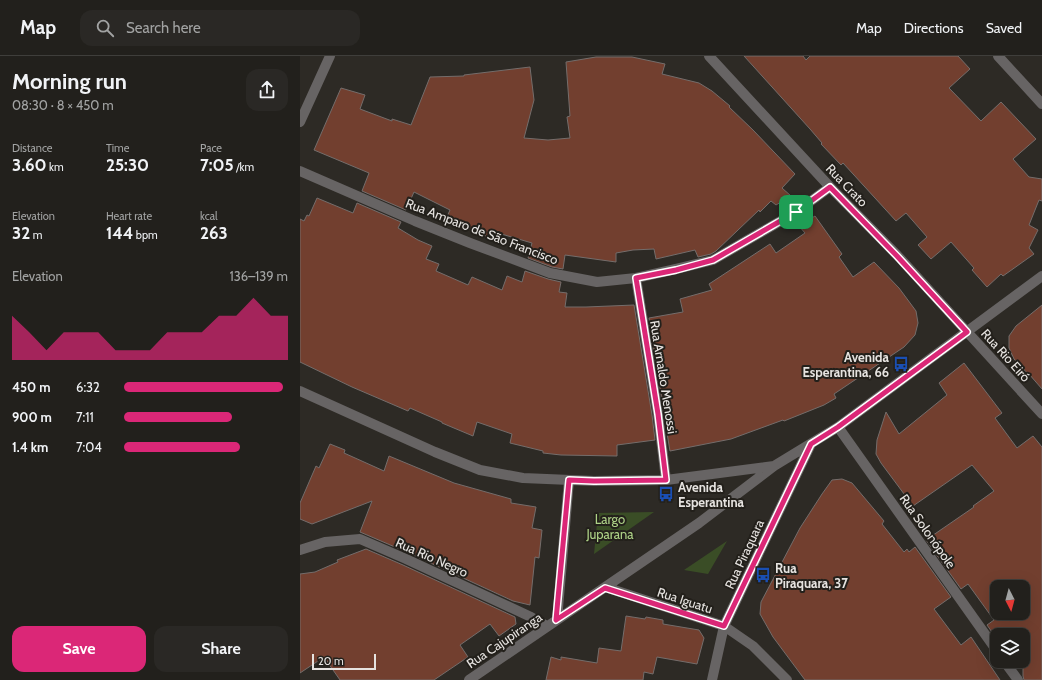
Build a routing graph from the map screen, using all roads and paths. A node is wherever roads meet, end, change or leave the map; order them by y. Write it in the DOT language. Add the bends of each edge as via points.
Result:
graph roads {
  1 [pos="330,56"];
  2 [pos="709,56"];
  3 [pos="998,56"];
  4 [pos="1042,104"];
  5 [pos="300,122"];
  6 [pos="300,171"];
  7 [pos="830,187"];
  8 [pos="1042,276"];
  9 [pos="636,278"];
  10 [pos="967,332"];
  11 [pos="300,391"];
  12 [pos="1042,414"];
  13 [pos="838,427"];
  14 [pos="811,444"];
  15 [pos="774,466"];
  16 [pos="569,480"];
  17 [pos="666,480"];
  18 [pos="300,550"];
  19 [pos="605,588"];
  20 [pos="556,620"];
  21 [pos="547,626"];
  22 [pos="724,626"];
  23 [pos="990,640"];
  24 [pos="1009,668"];
  25 [pos="469,680"];
  26 [pos="712,680"];
  27 [pos="787,680"];
  28 [pos="1018,680"];
  1 -- 5 [label="street"];
  2 -- 7 [label="street, Rua Crato"];
  3 -- 4 [label="street"];
  6 -- 9 [label="street, Rua Amparo de São Francisco" via="422,224 550,273 597,282"];
  7 -- 9 [label="street, Rua Amparo de São Francisco" via="796,212 713,260"];
  7 -- 10 [label="street, Rua Crato"];
  8 -- 10 [label="street"];
  9 -- 17 [label="street, Rua Arnaldo Menossi"];
  10 -- 12 [label="street, Rua Rio Eiró"];
  10 -- 13 [label="street"];
  11 -- 16 [label="street" via="480,470 523,478"];
  13 -- 14 [label="street"];
  13 -- 23 [label="street, Rua Solonópole"];
  14 -- 15 [label="street, Rua Cajupiranga"];
  14 -- 22 [label="street, Rua Piraquara"];
  15 -- 17 [label="street"];
  15 -- 19 [label="street, Rua Cajupiranga" via="699,523"];
  16 -- 17 [label="street"];
  16 -- 20 [label="street"];
  18 -- 21 [label="street, Rua Rio Negro" via="325,542 360,539"];
  19 -- 20 [label="street, Rua Cajupiranga"];
  19 -- 22 [label="street, Rua Iguatu"];
  20 -- 21 [label="street, Rua Cajupiranga"];
  21 -- 25 [label="street, Rua Cajupiranga"];
  22 -- 26 [label="street, Rua Piraquara"];
  22 -- 27 [label="street, Rua Iguatu" via="753,646"];
  24 -- 28 [label="street"];
}
